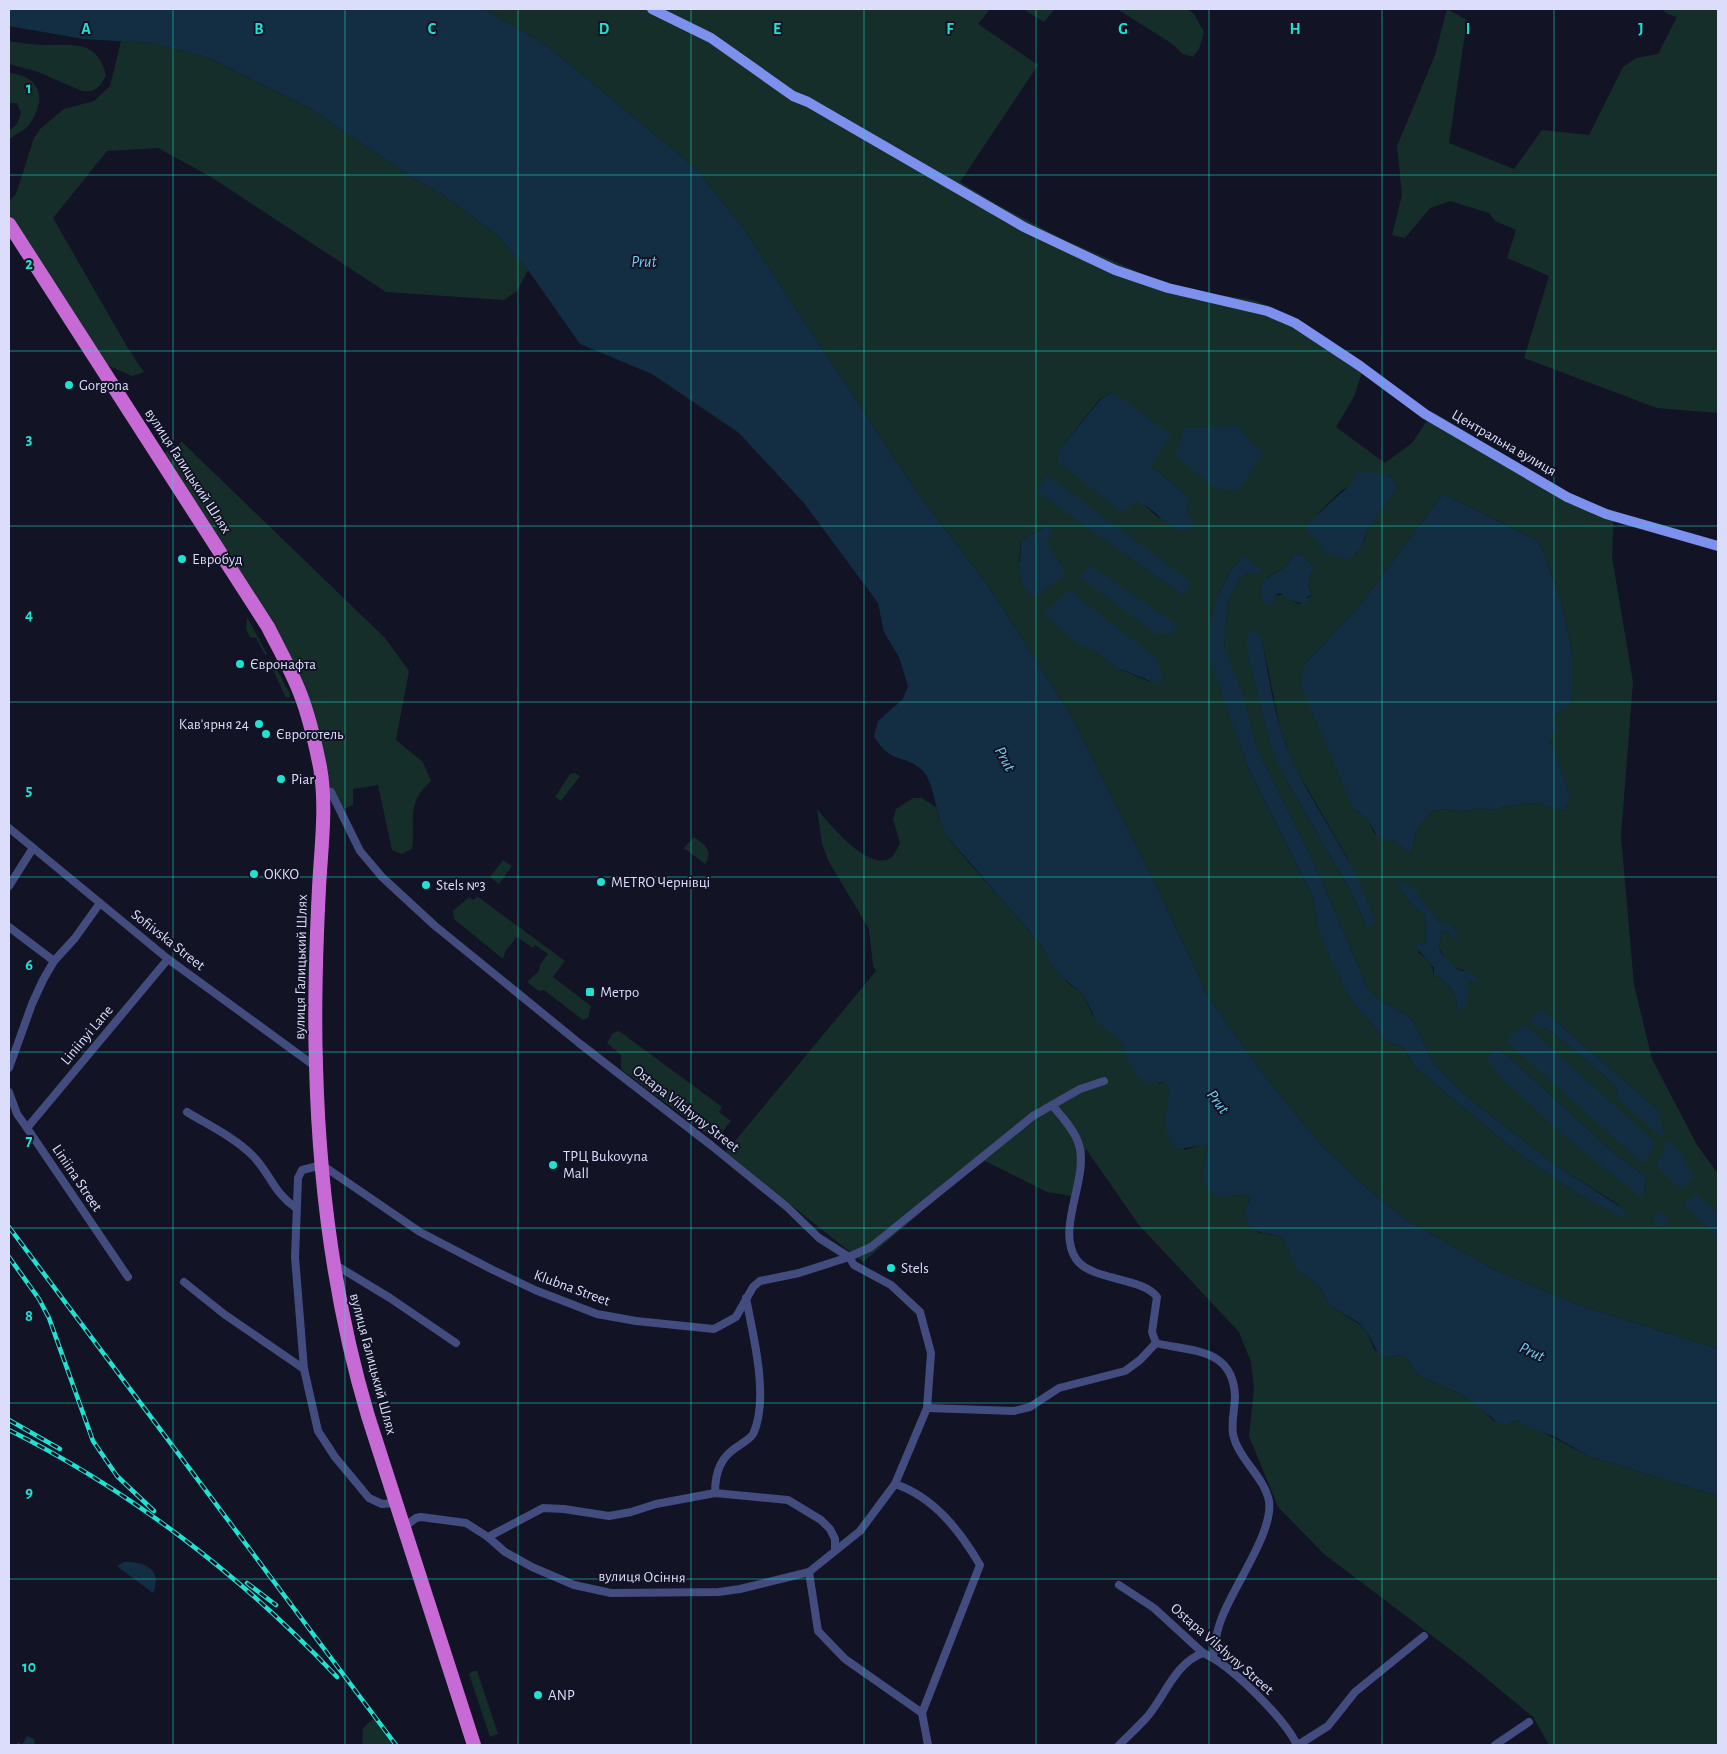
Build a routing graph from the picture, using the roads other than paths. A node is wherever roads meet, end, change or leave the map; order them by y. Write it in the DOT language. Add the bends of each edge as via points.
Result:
graph roads {
  1 [pos="652,9"];
  2 [pos="9,224"];
  3 [pos="15,244"];
  4 [pos="1718,546"];
  5 [pos="322,791"];
  6 [pos="9,828"];
  7 [pos="32,848"];
  8 [pos="9,886"];
  9 [pos="100,903"];
  10 [pos="9,927"];
  11 [pos="168,959"];
  12 [pos="54,960"];
  13 [pos="316,1066"];
  14 [pos="9,1068"];
  15 [pos="1104,1081"];
  16 [pos="9,1092"];
  17 [pos="1052,1105"];
  18 [pos="187,1112"];
  19 [pos="27,1128"];
  20 [pos="322,1165"];
  21 [pos="296,1208"];
  22 [pos="849,1258"];
  23 [pos="333,1263"];
  24 [pos="128,1277"];
  25 [pos="184,1282"];
  26 [pos="746,1298"];
  27 [pos="456,1343"];
  28 [pos="1156,1343"];
  29 [pos="304,1368"];
  30 [pos="927,1408"];
  31 [pos="895,1484"];
  32 [pos="715,1493"];
  33 [pos="396,1503"];
  34 [pos="404,1527"];
  35 [pos="488,1537"];
  36 [pos="835,1550"];
  37 [pos="809,1572"];
  38 [pos="1120,1585"];
  39 [pos="1424,1636"];
  40 [pos="1203,1653"];
  41 [pos="1213,1657"];
  42 [pos="922,1713"];
  43 [pos="1529,1722"];
  44 [pos="474,1745"];
  45 [pos="928,1745"];
  46 [pos="1119,1745"];
  47 [pos="1298,1745"];
  48 [pos="1495,1745"];
  1 -- 4 [label="main road, Центральна вулиця" via="711,38 793,96 1024,227 1115,270 1168,288 1267,311 1295,322 1425,414 1567,498 1606,514"];
  2 -- 3 [label="highway, вулиця Галицький Шлях"];
  3 -- 5 [label="highway, вулиця Галицький Шлях" via="268,627 300,693 320,768"];
  5 -- 13 [label="highway, вулиця Галицький Шлях" via="315,969"];
  5 -- 22 [label="street, Ostapa Vilshyny Street" via="331,792 360,851 376,871 434,925 712,1146 819,1238"];
  6 -- 7 [label="street, Sofiivska Street"];
  7 -- 8 [label="street"];
  7 -- 9 [label="street, Sofiivska Street"];
  9 -- 11 [label="street, Sofiivska Street"];
  9 -- 12 [label="street" via="76,938"];
  10 -- 12 [label="street"];
  11 -- 13 [label="street, Sofiivska Street"];
  11 -- 19 [label="street, Liniinyi Lane"];
  12 -- 14 [label="street" via="32,1004"];
  13 -- 20 [label="highway, вулиця Галицький Шлях"];
  15 -- 17 [label="street, Klubna Street" via="1080,1089"];
  16 -- 19 [label="street, Liniina Street"];
  17 -- 22 [label="street, Klubna Street" via="1033,1116 871,1247"];
  17 -- 28 [label="street" via="1079,1143 1080,1160 1070,1225 1075,1257 1081,1265 1153,1291 1157,1297 1152,1319"];
  18 -- 21 [label="street" via="251,1154 267,1173 276,1191"];
  19 -- 24 [label="street, Liniina Street"];
  20 -- 21 [label="street" via="302,1170 298,1178"];
  20 -- 23 [label="highway, вулиця Галицький Шлях"];
  20 -- 26 [label="street, Klubna Street" via="420,1232 534,1290 597,1314 714,1329 736,1317"];
  21 -- 29 [label="street"];
  22 -- 26 [label="street, Klubna Street" via="760,1281"];
  22 -- 30 [label="street, Ostapa Vilshyny Street" via="854,1265 891,1285 920,1312 932,1353"];
  23 -- 27 [label="street"];
  23 -- 33 [label="highway, вулиця Галицький Шлях" via="355,1372"];
  25 -- 29 [label="street" via="224,1314"];
  26 -- 32 [label="street" via="760,1371 756,1422 754,1433 726,1454 718,1466"];
  28 -- 30 [label="street" via="1125,1372 1059,1388 1030,1407 1014,1411"];
  28 -- 41 [label="street" via="1194,1349 1224,1365 1233,1380 1233,1434 1269,1502 1267,1518 1249,1567 1221,1619"];
  29 -- 33 [label="street" via="318,1432 335,1457 369,1498 382,1504"];
  30 -- 31 [label="street, Ostapa Vilshyny Street"];
  31 -- 36 [label="street, Ostapa Vilshyny Street" via="860,1531"];
  31 -- 42 [label="street" via="941,1512 961,1534 980,1565"];
  32 -- 35 [label="street" via="609,1516 543,1508"];
  32 -- 36 [label="street" via="788,1500 830,1529 835,1539"];
  33 -- 34 [label="highway, вулиця Галицький Шлях"];
  34 -- 35 [label="street, вулиця Осіння" via="416,1518 430,1517 466,1523"];
  34 -- 44 [label="highway, вулиця Галицький Шлях"];
  35 -- 37 [label="street, вулиця Осіння" via="505,1552 532,1567 574,1585 611,1593 719,1592"];
  36 -- 37 [label="street, Ostapa Vilshyny Street"];
  37 -- 42 [label="street" via="818,1632 845,1659"];
  38 -- 40 [label="street, Ostapa Vilshyny Street" via="1154,1608"];
  39 -- 47 [label="street" via="1355,1692 1328,1726"];
  40 -- 41 [label="street, Ostapa Vilshyny Street"];
  40 -- 46 [label="street" via="1194,1656 1181,1668 1147,1717"];
  41 -- 47 [label="street, Ostapa Vilshyny Street" via="1276,1715"];
  42 -- 45 [label="street"];
  43 -- 48 [label="street"];
}
